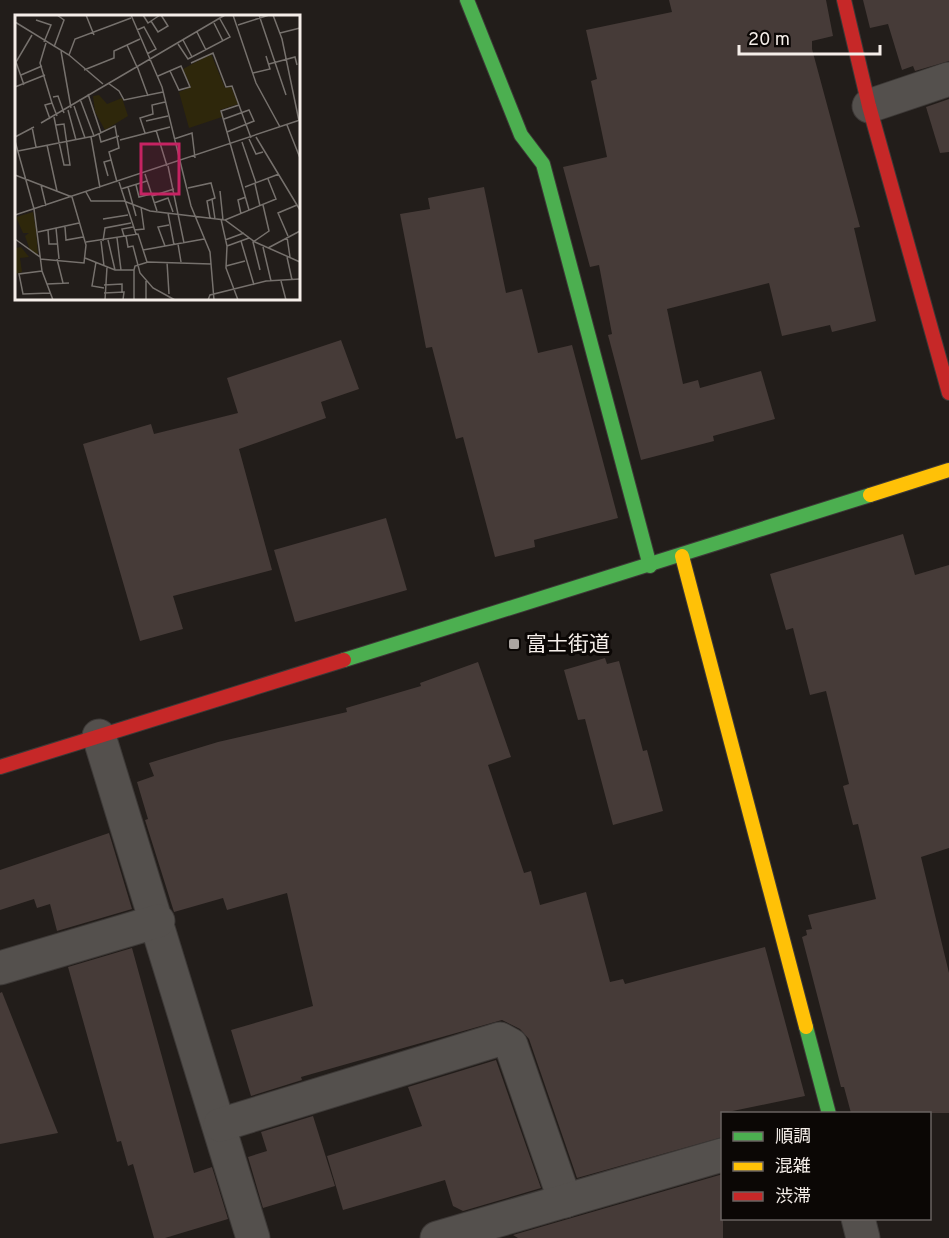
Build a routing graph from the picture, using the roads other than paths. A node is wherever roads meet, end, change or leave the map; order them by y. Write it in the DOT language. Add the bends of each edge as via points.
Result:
graph roads {
  1 [pos="467,0"];
  2 [pos="844,0"];
  3 [pos="949,79"];
  4 [pos="869,106"];
  5 [pos="949,393"];
  6 [pos="949,470"];
  7 [pos="682,556"];
  8 [pos="650,566"];
  9 [pos="99,736"];
  10 [pos="0,767"];
  11 [pos="158,921"];
  12 [pos="0,968"];
  13 [pos="829,1112"];
  14 [pos="220,1125"];
  15 [pos="721,1156"];
  16 [pos="565,1201"];
  17 [pos="858,1220"];
  18 [pos="250,1237"];
  19 [pos="437,1238"];
  20 [pos="863,1238"];
  1 -- 8 [label="street" via="520,135 543,164"];
  2 -- 4 [label="street"];
  3 -- 4 [label="street"];
  4 -- 5 [label="street"];
  6 -- 7 [label="street"];
  7 -- 8 [label="street"];
  7 -- 13 [label="street"];
  8 -- 9 [label="street"];
  9 -- 10 [label="street"];
  9 -- 11 [label="street"];
  11 -- 12 [label="street"];
  11 -- 14 [label="street"];
  14 -- 16 [label="street" via="500,1039 511,1045"];
  14 -- 18 [label="street"];
  15 -- 16 [label="street"];
  16 -- 19 [label="street"];
  17 -- 20 [label="street"];
}
